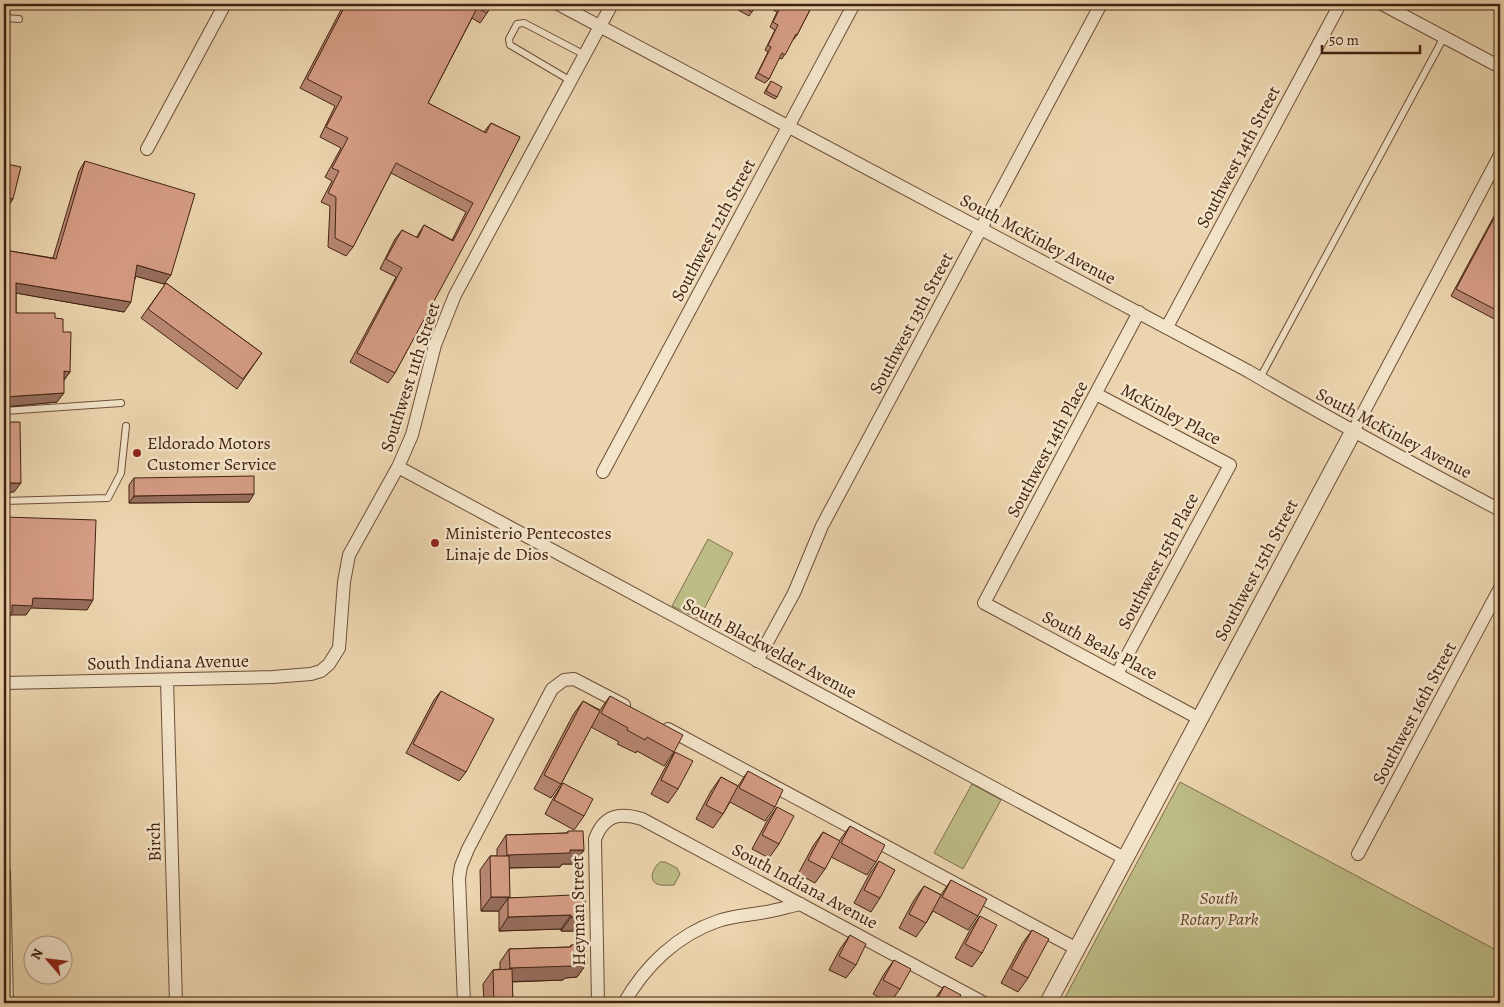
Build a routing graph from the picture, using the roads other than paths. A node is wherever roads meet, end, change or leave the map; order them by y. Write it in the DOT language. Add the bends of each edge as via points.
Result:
graph roads {
  1 [pos="225,4"];
  2 [pos="558,4"];
  3 [pos="612,4"];
  4 [pos="854,4"];
  5 [pos="1101,4"];
  6 [pos="1340,4"];
  7 [pos="1382,4"];
  8 [pos="4,18"];
  9 [pos="18,19"];
  10 [pos="600,26"];
  11 [pos="1444,37"];
  12 [pos="585,55"];
  13 [pos="1500,67"];
  14 [pos="571,81"];
  15 [pos="789,126"];
  16 [pos="146,149"];
  17 [pos="1500,155"];
  18 [pos="981,229"];
  19 [pos="1139,312"];
  20 [pos="1167,328"];
  21 [pos="1260,378"];
  22 [pos="1096,394"];
  23 [pos="121,403"];
  24 [pos="4,411"];
  25 [pos="126,426"];
  26 [pos="1352,432"];
  27 [pos="1230,465"];
  28 [pos="398,467"];
  29 [pos="603,472"];
  30 [pos="4,502"];
  31 [pos="1500,510"];
  32 [pos="1500,588"];
  33 [pos="984,603"];
  34 [pos="758,661"];
  35 [pos="329,664"];
  36 [pos="1117,674"];
  37 [pos="167,680"];
  38 [pos="4,684"];
  39 [pos="632,709"];
  40 [pos="1200,719"];
  41 [pos="658,723"];
  42 [pos="606,821"];
  43 [pos="1358,854"];
  44 [pos="1126,859"];
  45 [pos="4,872"];
  46 [pos="801,904"];
  47 [pos="1077,949"];
  48 [pos="7,1003"];
  49 [pos="176,1003"];
  50 [pos="464,1003"];
  51 [pos="598,1003"];
  52 [pos="624,1003"];
  53 [pos="984,1003"];
  54 [pos="1048,1003"];
  1 -- 16 [label="street"];
  2 -- 10 [label="street, South McKinley Avenue"];
  3 -- 10 [label="street, Southwest 11th Street"];
  4 -- 15 [label="street, Southwest 12th Street"];
  5 -- 18 [label="street, Southwest 13th Street"];
  6 -- 20 [label="street, Southwest 14th Street"];
  7 -- 11 [label="street"];
  8 -- 9 [label="lane"];
  10 -- 12 [label="street, Southwest 11th Street"];
  10 -- 15 [label="street, South McKinley Avenue"];
  11 -- 13 [label="street"];
  11 -- 21 [label="lane"];
  12 -- 14 [label="street, Southwest 11th Street"];
  12 -- 14 [label="lane" via="524,22 517,24 509,39 510,45"];
  14 -- 28 [label="street, Southwest 11th Street" via="452,304 435,345 412,435"];
  15 -- 18 [label="street, South McKinley Avenue"];
  15 -- 29 [label="street, Southwest 12th Street"];
  17 -- 26 [label="street, Southwest 15th Street"];
  18 -- 19 [label="street, South McKinley Avenue"];
  18 -- 34 [label="street, Southwest 13th Street" via="822,526 794,593"];
  19 -- 20 [label="street, South McKinley Avenue"];
  19 -- 22 [label="street, Southwest 14th Place"];
  20 -- 21 [label="street, South McKinley Avenue"];
  21 -- 26 [label="street, South McKinley Avenue"];
  22 -- 27 [label="street, McKinley Place"];
  22 -- 33 [label="street, Southwest 14th Place"];
  23 -- 24 [label="lane"];
  25 -- 30 [label="lane" via="121,473 108,498"];
  26 -- 31 [label="street, South McKinley Avenue"];
  26 -- 40 [label="street, Southwest 15th Street"];
  27 -- 36 [label="street, Southwest 15th Place"];
  28 -- 34 [label="street, South Blackwelder Avenue"];
  28 -- 35 [label="street, Southwest 11th Street" via="349,555 339,648"];
  32 -- 43 [label="street, Southwest 16th Street"];
  33 -- 36 [label="street, South Beals Place"];
  34 -- 44 [label="street, South Blackwelder Avenue"];
  35 -- 37 [label="street, South Indiana Avenue" via="311,674"];
  36 -- 40 [label="street, South Beals Place"];
  37 -- 38 [label="street, South Indiana Avenue"];
  37 -- 49 [label="street, Birch"];
  39 -- 50 [label="street" via="574,679 564,680 552,689 461,866"];
  40 -- 44 [label="street, Southwest 15th Street"];
  41 -- 47 [label="street"];
  42 -- 46 [label="street, South Indiana Avenue" via="622,815 642,819"];
  42 -- 51 [label="street, Heyman Street" via="594,845"];
  44 -- 47 [label="street, Southwest 15th Street"];
  45 -- 48 [label="street"];
  46 -- 52 [label="street" via="718,921 687,935 650,966"];
  46 -- 53 [label="street, South Indiana Avenue"];
  47 -- 54 [label="street, Southwest 15th Street"];
}
